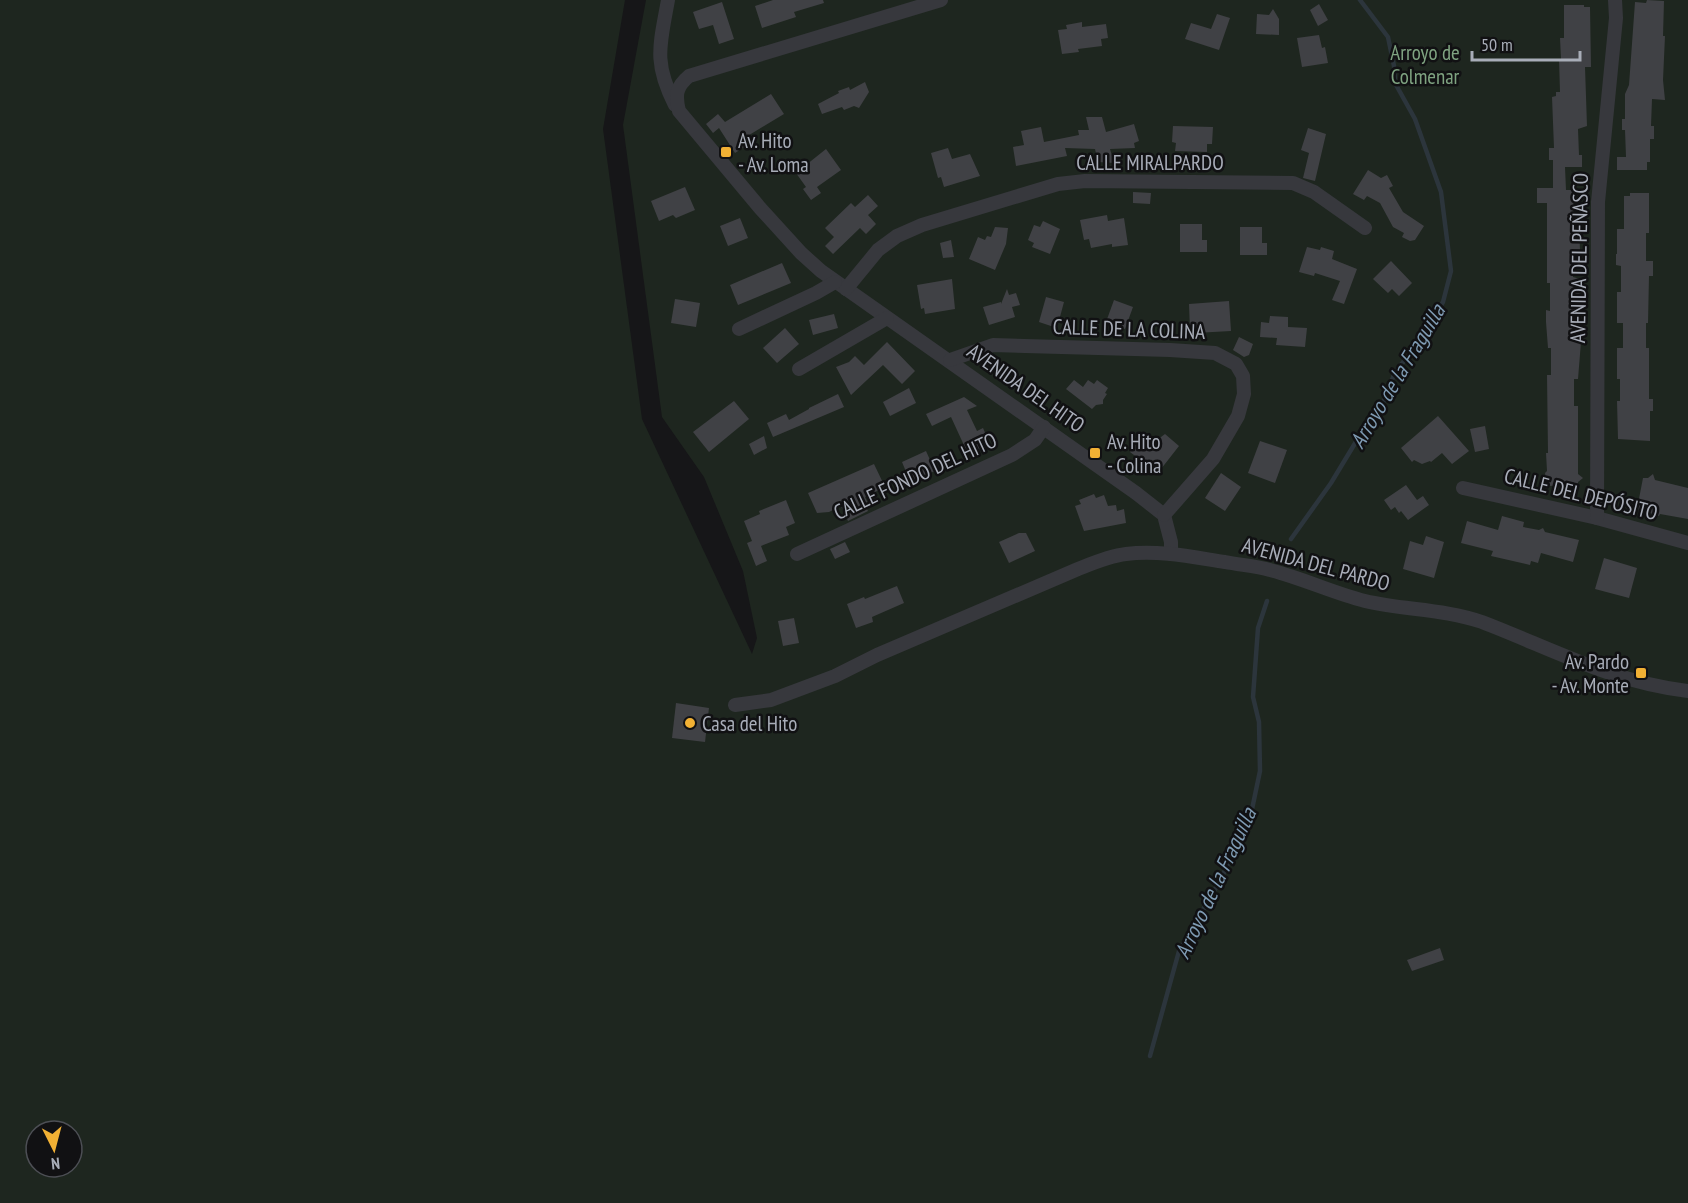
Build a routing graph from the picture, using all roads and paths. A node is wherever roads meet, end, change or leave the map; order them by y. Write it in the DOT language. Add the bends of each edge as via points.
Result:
graph roads {
  1 [pos="668,0"];
  2 [pos="941,0"];
  3 [pos="1616,0"];
  4 [pos="662,73"];
  5 [pos="684,80"];
  6 [pos="679,111"];
  7 [pos="1365,228"];
  8 [pos="841,285"];
  9 [pos="887,318"];
  10 [pos="739,329"];
  11 [pos="950,360"];
  12 [pos="799,369"];
  13 [pos="1044,427"];
  14 [pos="1463,488"];
  15 [pos="1164,515"];
  16 [pos="1597,518"];
  17 [pos="1688,543"];
  18 [pos="797,554"];
  19 [pos="1171,554"];
  20 [pos="1688,691"];
  21 [pos="735,705"];
  1 -- 4 [label="street" via="659,55"];
  2 -- 5 [label="street"];
  3 -- 16 [label="street, AVENIDA DEL PEÑASCO" via="1598,202"];
  4 -- 5 [label="street"];
  4 -- 6 [label="street, AVENIDA DEL HITO"];
  5 -- 6 [label="street" via="675,98"];
  6 -- 8 [label="street, AVENIDA DEL HITO" via="801,253"];
  7 -- 8 [label="street, CALLE MIRALPARDO" via="1314,192 1293,183 1076,182 922,225 878,250"];
  8 -- 9 [label="street, AVENIDA DEL HITO"];
  8 -- 10 [label="street"];
  9 -- 11 [label="street, AVENIDA DEL HITO"];
  9 -- 12 [label="street"];
  11 -- 13 [label="street, AVENIDA DEL HITO"];
  11 -- 15 [label="street, CALLE DE LA COLINA" via="993,345 1215,353 1236,364 1243,376 1244,394 1238,416 1213,459"];
  13 -- 15 [label="street, AVENIDA DEL HITO"];
  13 -- 18 [label="street, CALLE FONDO DEL HITO" via="1035,440 1012,454"];
  14 -- 16 [label="street, CALLE DEL DEPÓSITO"];
  15 -- 19 [label="street"];
  16 -- 17 [label="street, CALLE DEL DEPÓSITO"];
  19 -- 20 [label="street, AVENIDA DEL PARDO" via="1269,569 1361,600 1451,614 1627,680"];
  19 -- 21 [label="street, AVENIDA DEL PARDO" via="1107,558 836,676 771,700"];
}
